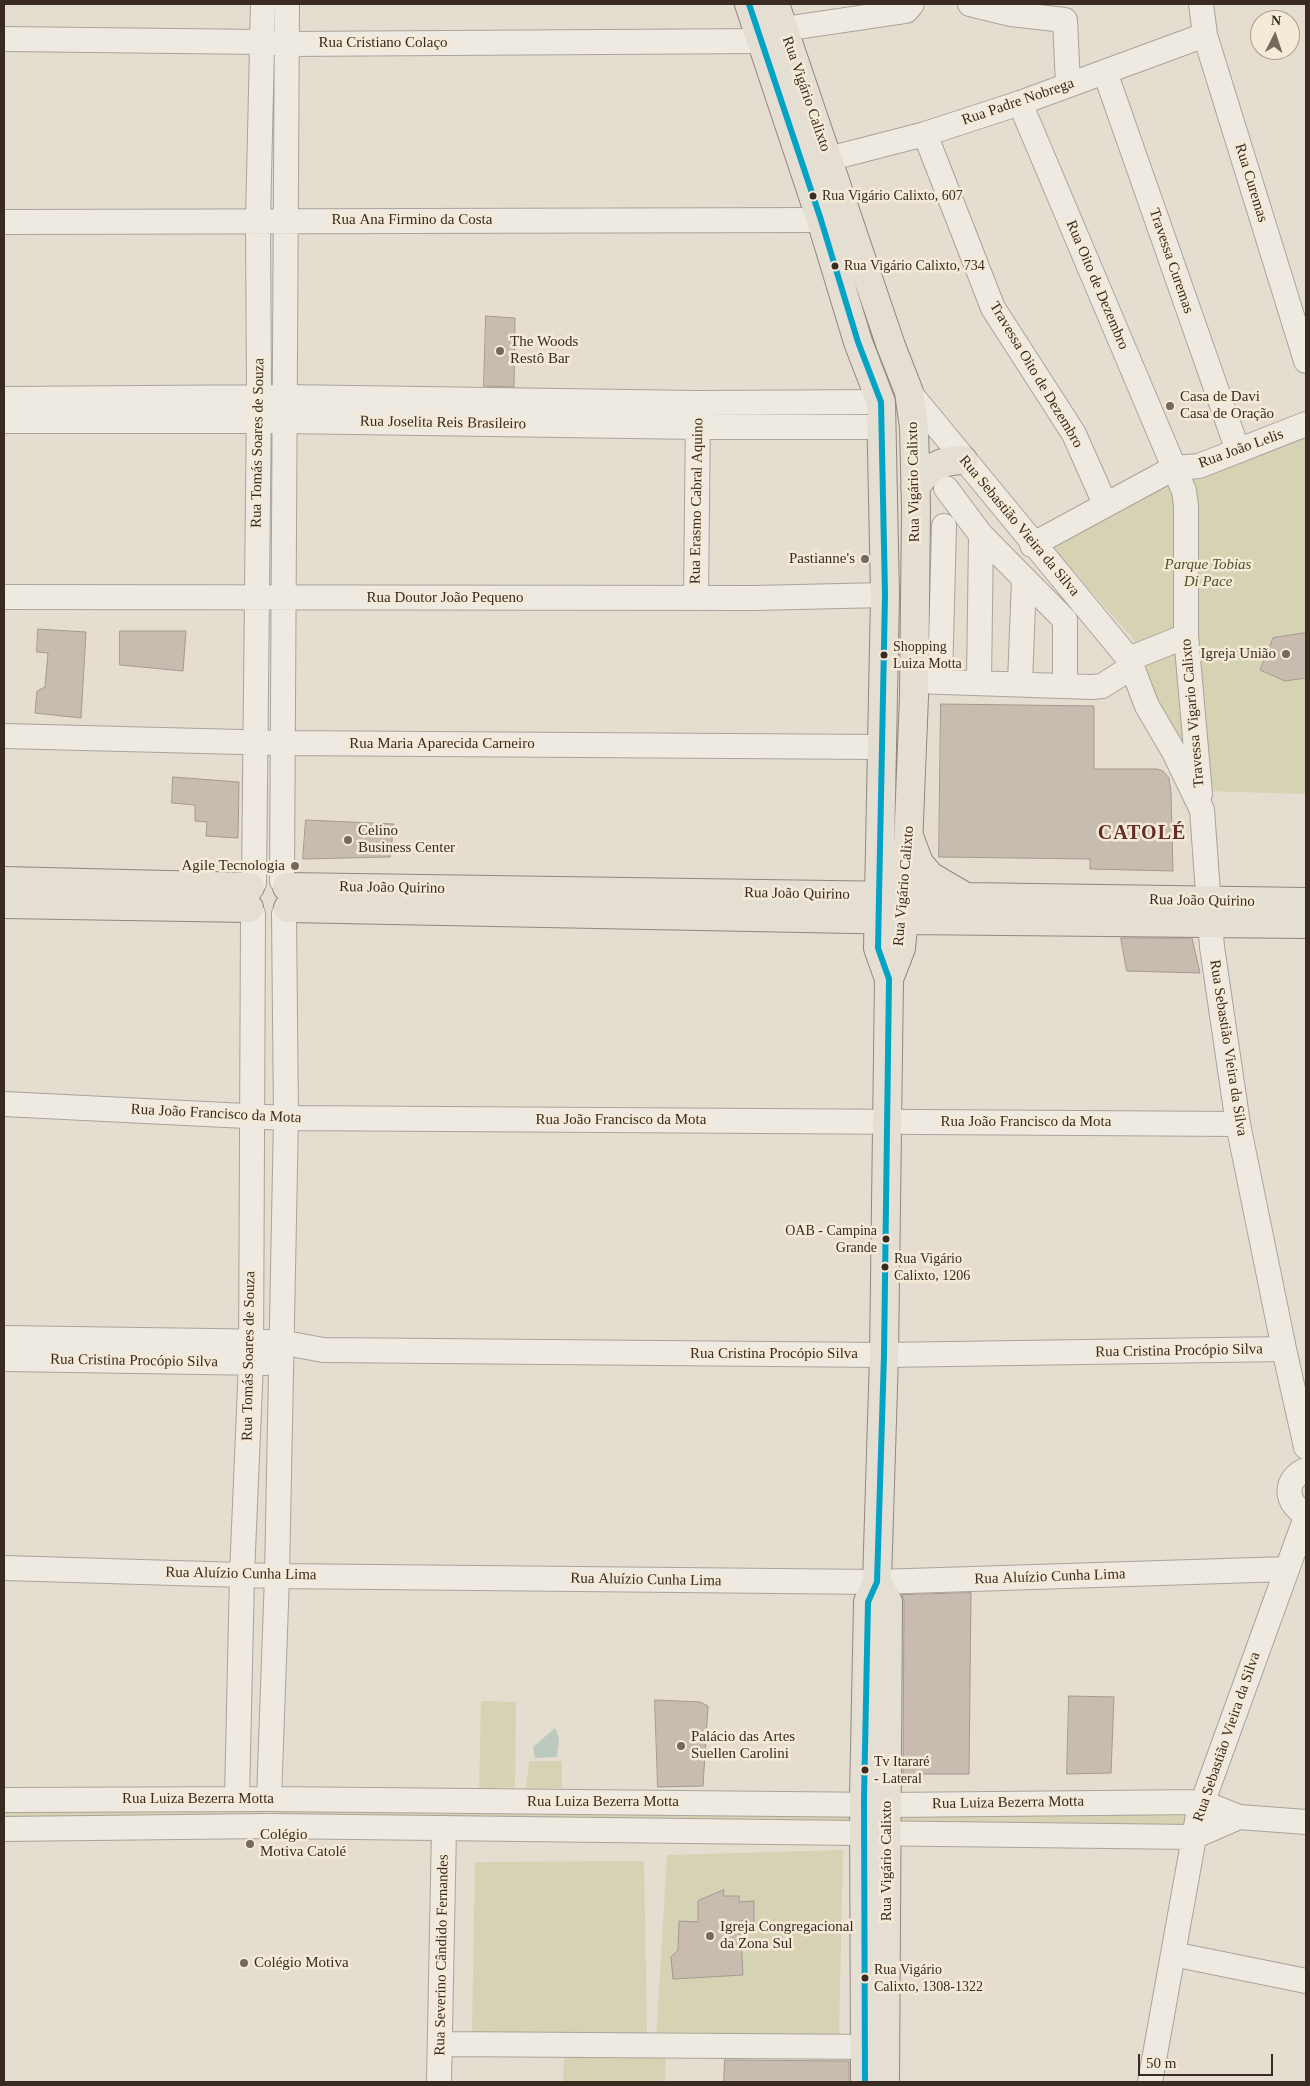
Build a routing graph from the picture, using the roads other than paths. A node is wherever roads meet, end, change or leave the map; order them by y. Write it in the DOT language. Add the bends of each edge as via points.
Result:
graph roads {
  1 [pos="263,4"];
  2 [pos="287,4"];
  3 [pos="749,4"];
  4 [pos="775,4"];
  5 [pos="912,4"];
  6 [pos="970,4"];
  7 [pos="1201,4"];
  8 [pos="1067,12"];
  9 [pos="773,35"];
  10 [pos="1205,35"];
  11 [pos="4,39"];
  12 [pos="262,42"];
  13 [pos="288,44"];
  14 [pos="1105,72"];
  15 [pos="1068,85"];
  16 [pos="1020,103"];
  17 [pos="925,134"];
  18 [pos="828,159"];
  19 [pos="258,220"];
  20 [pos="285,220"];
  21 [pos="821,220"];
  22 [pos="4,222"];
  23 [pos="1306,361"];
  24 [pos="909,392"];
  25 [pos="259,397"];
  26 [pos="284,397"];
  27 [pos="4,399"];
  28 [pos="698,403"];
  29 [pos="882,415"];
  30 [pos="4,420"];
  31 [pos="284,421"];
  32 [pos="258,422"];
  33 [pos="1306,424"];
  34 [pos="699,427"];
  35 [pos="1238,451"];
  36 [pos="963,460"];
  37 [pos="1174,468"];
  38 [pos="915,487"];
  39 [pos="946,488"];
  40 [pos="1105,504"];
  41 [pos="944,526"];
  42 [pos="981,535"];
  43 [pos="1032,545"];
  44 [pos="1024,579"];
  45 [pos="885,595"];
  46 [pos="4,597"];
  47 [pos="256,598"];
  48 [pos="284,598"];
  49 [pos="696,598"];
  50 [pos="1186,636"];
  51 [pos="1130,663"];
  52 [pos="927,681"];
  53 [pos="979,682"];
  54 [pos="1020,684"];
  55 [pos="1065,686"];
  56 [pos="4,736"];
  57 [pos="256,742"];
  58 [pos="282,744"];
  59 [pos="881,747"];
  60 [pos="1202,810"];
  61 [pos="909,838"];
  62 [pos="4,881"];
  63 [pos="965,897"];
  64 [pos="251,898"];
  65 [pos="285,898"];
  66 [pos="1306,902"];
  67 [pos="4,904"];
  68 [pos="878,907"];
  69 [pos="905,908"];
  70 [pos="1209,912"];
  71 [pos="1306,924"];
  72 [pos="889,979"];
  73 [pos="4,1104"];
  74 [pos="252,1115"];
  75 [pos="286,1118"];
  76 [pos="888,1122"];
  77 [pos="1238,1124"];
  78 [pos="4,1338"];
  79 [pos="1284,1349"];
  80 [pos="251,1352"];
  81 [pos="280,1352"];
  82 [pos="884,1354"];
  83 [pos="4,1360"];
  84 [pos="1306,1447"];
  85 [pos="1306,1470"];
  86 [pos="1306,1515"];
  87 [pos="4,1568"];
  88 [pos="1287,1569"];
  89 [pos="242,1575"];
  90 [pos="277,1576"];
  91 [pos="877,1582"];
  92 [pos="237,1799"];
  93 [pos="269,1799"];
  94 [pos="4,1800"];
  95 [pos="708,1802"];
  96 [pos="1202,1802"];
  97 [pos="876,1804"];
  98 [pos="1240,1817"];
  99 [pos="1306,1822"];
  100 [pos="444,1828"];
  101 [pos="4,1829"];
  102 [pos="706,1832"];
  103 [pos="876,1834"];
  104 [pos="1193,1837"];
  105 [pos="1173,1954"];
  106 [pos="1306,1981"];
  107 [pos="441,2044"];
  108 [pos="875,2047"];
  109 [pos="439,2082"];
  110 [pos="865,2082"];
  111 [pos="885,2082"];
  112 [pos="1150,2082"];
  1 -- 12 [label="street, Rua Tomás Soares de Souza"];
  2 -- 13 [label="street, Rua Tomás Soares de Souza"];
  3 -- 9 [label="main road, Rua Vigário Calixto"];
  4 -- 9 [label="main road, Rua Vigário Calixto"];
  5 -- 9 [label="street, Rua Cristiano Colaço" via="906,11"];
  6 -- 8 [label="street" via="1012,14"];
  7 -- 10 [label="street, Rua Curemas"];
  8 -- 15 [label="street"];
  9 -- 13 [label="street, Rua Cristiano Colaço"];
  9 -- 18 [label="main road, Rua Vigário Calixto"];
  9 -- 21 [label="main road, Rua Vigário Calixto"];
  10 -- 14 [label="street, Rua Padre Nobrega"];
  10 -- 23 [label="street, Rua Curemas"];
  11 -- 12 [label="street, Rua Cristiano Colaço"];
  12 -- 13 [label="street, Rua Cristiano Colaço"];
  12 -- 19 [label="street, Rua Tomás Soares de Souza"];
  13 -- 20 [label="street, Rua Tomás Soares de Souza"];
  14 -- 15 [label="street, Rua Padre Nobrega"];
  14 -- 35 [label="street, Travessa Curemas"];
  15 -- 16 [label="street, Rua Padre Nobrega"];
  16 -- 17 [label="street, Rua Padre Nobrega"];
  16 -- 37 [label="street, Rua Oito de Dezembro"];
  17 -- 18 [label="street, Rua Padre Nobrega"];
  17 -- 40 [label="street, Travessa Oito de Dezembro" via="993,308 1074,434"];
  18 -- 24 [label="main road, Rua Vigário Calixto"];
  19 -- 20 [label="street, Rua Ana Firmino da Costa"];
  19 -- 22 [label="street, Rua Ana Firmino da Costa"];
  19 -- 25 [label="street, Rua Tomás Soares de Souza"];
  20 -- 21 [label="street, Rua Ana Firmino da Costa"];
  20 -- 26 [label="street, Rua Tomás Soares de Souza"];
  21 -- 29 [label="main road, Rua Vigário Calixto"];
  24 -- 36 [label="street, Rua Sebastião Vieira da Silva"];
  24 -- 38 [label="main road, Rua Vigário Calixto" via="914,426"];
  25 -- 26 [label="street, Rua Joselita Reis Brasileiro"];
  25 -- 27 [label="street, Rua Joselita Reis Brasileiro"];
  25 -- 32 [label="street, Rua Tomás Soares de Souza"];
  26 -- 28 [label="street, Rua Joselita Reis Brasileiro"];
  26 -- 31 [label="street, Rua Tomás Soares de Souza"];
  28 -- 29 [label="street, Rua Joselita Reis Brasileiro"];
  28 -- 34 [label="street, Rua Erasmo Cabral Aquino"];
  29 -- 34 [label="street, Rua Joselita Reis Brasileiro"];
  29 -- 45 [label="main road, Rua Vigário Calixto"];
  30 -- 32 [label="street, Rua Joselita Reis Brasileiro"];
  31 -- 32 [label="street, Rua Joselita Reis Brasileiro"];
  31 -- 34 [label="street, Rua Joselita Reis Brasileiro"];
  31 -- 48 [label="street, Rua Tomás Soares de Souza"];
  32 -- 47 [label="street, Rua Tomás Soares de Souza"];
  33 -- 35 [label="street, Rua João Lelis"];
  34 -- 49 [label="street, Rua Erasmo Cabral Aquino"];
  35 -- 37 [label="street, Rua João Lelis" via="1199,466"];
  36 -- 38 [label="main road" via="946,462 928,470"];
  36 -- 43 [label="street, Rua Sebastião Vieira da Silva"];
  37 -- 40 [label="street"];
  37 -- 50 [label="street, Travessa Vigario Calixto" via="1184,491 1186,506"];
  38 -- 52 [label="main road, Rua Vigário Calixto"];
  39 -- 42 [label="street"];
  40 -- 43 [label="street"];
  41 -- 52 [label="street"];
  42 -- 44 [label="street"];
  42 -- 53 [label="street"];
  43 -- 51 [label="street, Rua Sebastião Vieira da Silva" via="1083,602"];
  44 -- 54 [label="street"];
  44 -- 55 [label="street" via="1065,620"];
  45 -- 49 [label="street, Rua Doutor João Pequeno"];
  45 -- 59 [label="main road, Rua Vigário Calixto"];
  46 -- 47 [label="street, Rua Doutor João Pequeno"];
  47 -- 48 [label="street, Rua Doutor João Pequeno"];
  47 -- 57 [label="street, Rua Tomás Soares de Souza"];
  48 -- 49 [label="street, Rua Doutor João Pequeno"];
  48 -- 58 [label="street, Rua Tomás Soares de Souza"];
  50 -- 51 [label="street"];
  50 -- 60 [label="street, Travessa Vigario Calixto"];
  51 -- 55 [label="street" via="1102,686"];
  51 -- 60 [label="street, Rua Sebastião Vieira da Silva" via="1147,706"];
  52 -- 53 [label="street"];
  52 -- 61 [label="main road, Rua Vigário Calixto"];
  53 -- 54 [label="street"];
  54 -- 55 [label="street"];
  56 -- 57 [label="street, Rua Maria Aparecida Carneiro"];
  57 -- 58 [label="street, Rua Maria Aparecida Carneiro"];
  57 -- 64 [label="street, Rua Tomás Soares de Souza"];
  58 -- 59 [label="street, Rua Maria Aparecida Carneiro"];
  58 -- 65 [label="street, Rua Tomás Soares de Souza"];
  59 -- 68 [label="main road, Rua Vigário Calixto"];
  60 -- 70 [label="street, Rua Sebastião Vieira da Silva"];
  61 -- 63 [label="main road" via="919,863 930,876"];
  61 -- 69 [label="main road, Rua Vigário Calixto"];
  62 -- 64 [label="main road"];
  63 -- 69 [label="main road, Rua João Quirino"];
  63 -- 70 [label="main road, Rua João Quirino"];
  64 -- 65 [label="main road" via="267,877"];
  64 -- 65 [label="main road" via="265,920 272,920"];
  64 -- 67 [label="main road"];
  64 -- 74 [label="street, Rua Tomás Soares de Souza"];
  65 -- 68 [label="main road, Rua João Quirino"];
  65 -- 75 [label="street, Rua Tomás Soares de Souza"];
  66 -- 70 [label="main road, Rua João Quirino"];
  68 -- 69 [label="main road, Rua João Quirino"];
  68 -- 72 [label="main road, Rua Vigário Calixto" via="878,948"];
  69 -- 70 [label="main road, Rua João Quirino"];
  69 -- 72 [label="main road, Rua Vigário Calixto" via="901,948"];
  70 -- 71 [label="main road, Rua João Quirino"];
  70 -- 77 [label="street, Rua Sebastião Vieira da Silva"];
  72 -- 76 [label="main road, Rua Vigário Calixto"];
  73 -- 74 [label="street, Rua João Francisco da Mota"];
  74 -- 75 [label="street, Rua João Francisco da Mota"];
  74 -- 80 [label="street, Rua Tomás Soares de Souza"];
  75 -- 76 [label="street, Rua João Francisco da Mota"];
  75 -- 81 [label="street, Rua Tomás Soares de Souza"];
  76 -- 77 [label="street, Rua João Francisco da Mota"];
  76 -- 82 [label="main road, Rua Vigário Calixto"];
  77 -- 79 [label="street, Rua Sebastião Vieira da Silva"];
  78 -- 80 [label="street, Rua Cristina Procópio Silva"];
  79 -- 82 [label="street, Rua Cristina Procópio Silva"];
  79 -- 84 [label="street, Rua Sebastião Vieira da Silva"];
  80 -- 81 [label="street, Rua Cristina Procópio Silva"];
  80 -- 83 [label="street, Rua Cristina Procópio Silva"];
  80 -- 89 [label="street, Rua Tomás Soares de Souza"];
  81 -- 82 [label="street, Rua Cristina Procópio Silva"];
  81 -- 90 [label="street, Rua Tomás Soares de Souza"];
  82 -- 91 [label="main road, Rua Vigário Calixto"];
  85 -- 86 [label="street" via="1297,1475 1290,1489 1293,1505"];
  86 -- 88 [label="street, Rua Sebastião Vieira da Silva"];
  87 -- 89 [label="street, Rua Aluízio Cunha Lima"];
  88 -- 91 [label="street, Rua Aluízio Cunha Lima"];
  88 -- 96 [label="street, Rua Sebastião Vieira da Silva"];
  89 -- 90 [label="street, Rua Aluízio Cunha Lima"];
  89 -- 92 [label="street, Rua Tomás Soares de Souza"];
  90 -- 91 [label="street, Rua Aluízio Cunha Lima"];
  90 -- 93 [label="street, Rua Tomás Soares de Souza"];
  91 -- 97 [label="main road, Rua Vigário Calixto" via="868,1602"];
  92 -- 93 [label="street, Rua Luiza Bezerra Motta"];
  92 -- 94 [label="street, Rua Luiza Bezerra Motta"];
  93 -- 95 [label="street, Rua Luiza Bezerra Motta"];
  95 -- 97 [label="street, Rua Luiza Bezerra Motta"];
  95 -- 102 [label="street"];
  96 -- 97 [label="street, Rua Luiza Bezerra Motta"];
  96 -- 98 [label="street"];
  96 -- 104 [label="street, Rua Sebastião Vieira da Silva"];
  97 -- 103 [label="main road, Rua Vigário Calixto"];
  98 -- 99 [label="street"];
  98 -- 104 [label="street"];
  100 -- 101 [label="street, Rua Luiza Bezerra Motta"];
  100 -- 102 [label="street, Rua Luiza Bezerra Motta"];
  100 -- 107 [label="street, Rua Severino Cândido Fernandes"];
  102 -- 103 [label="street, Rua Luiza Bezerra Motta"];
  103 -- 104 [label="street, Rua Luiza Bezerra Motta"];
  103 -- 108 [label="main road, Rua Vigário Calixto"];
  104 -- 105 [label="street, Rua Sebastião Vieira da Silva"];
  105 -- 106 [label="street"];
  105 -- 112 [label="street, Rua Sebastião Vieira da Silva"];
  107 -- 108 [label="street"];
  107 -- 109 [label="street, Rua Severino Cândido Fernandes"];
  108 -- 110 [label="main road, Rua Vigário Calixto"];
  108 -- 111 [label="main road, Rua Vigário Calixto"];
}
